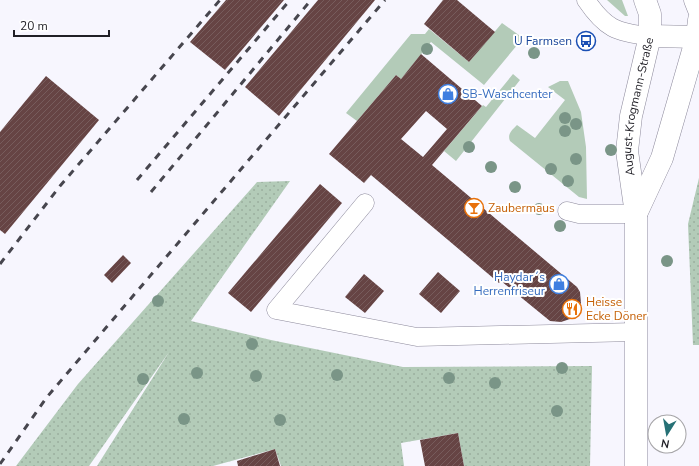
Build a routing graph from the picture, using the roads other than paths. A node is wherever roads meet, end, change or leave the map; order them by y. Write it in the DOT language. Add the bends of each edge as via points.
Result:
graph roads {
  1 [pos="586,0"];
  2 [pos="645,0"];
  3 [pos="697,14"];
  4 [pos="650,36"];
  5 [pos="365,203"];
  6 [pos="567,211"];
  7 [pos="636,214"];
  8 [pos="635,332"];
  9 [pos="636,466"];
  1 -- 4 [label="lane" via="597,17 609,26 628,34"];
  2 -- 4 [label="main road, August-Krogmann-Straße" via="650,14"];
  3 -- 4 [label="main road"];
  3 -- 7 [label="main road, August-Krogmann-Straße" via="662,158"];
  4 -- 7 [label="main road, August-Krogmann-Straße" via="631,116 627,151"];
  5 -- 8 [label="lane" via="276,310 417,338"];
  6 -- 7 [label="lane" via="579,214"];
  7 -- 8 [label="main road, August-Krogmann-Straße"];
  8 -- 9 [label="main road, August-Krogmann-Straße"];
}
